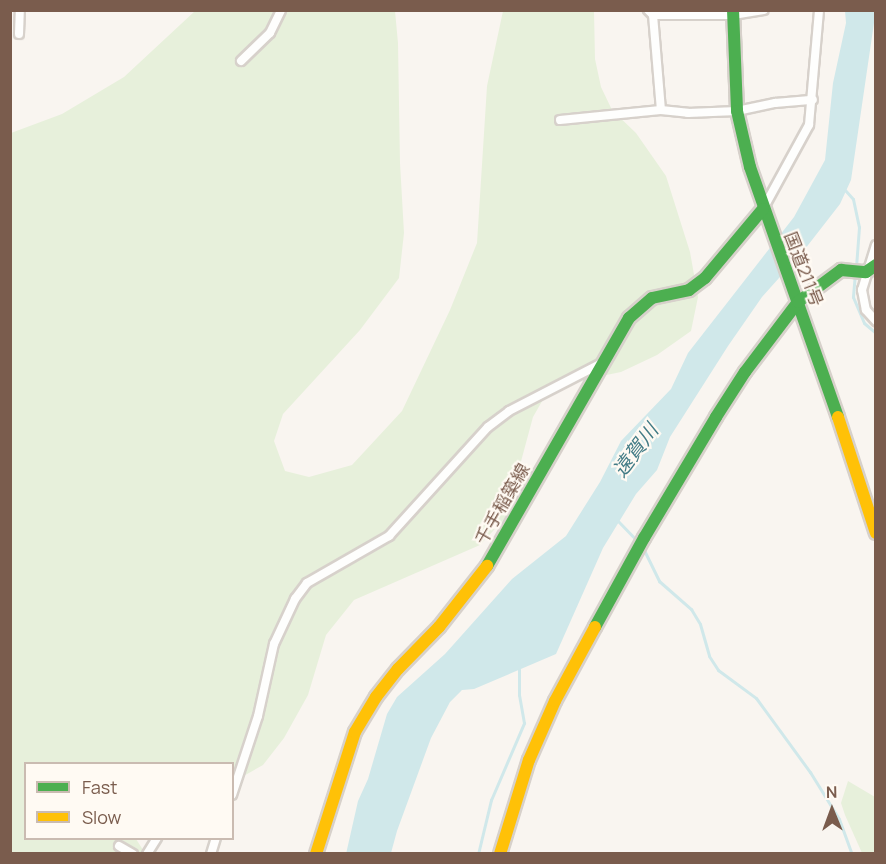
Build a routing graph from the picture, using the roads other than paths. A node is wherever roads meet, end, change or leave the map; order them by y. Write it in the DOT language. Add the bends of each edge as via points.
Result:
graph roads {
  1 [pos="20,10"];
  2 [pos="281,10"];
  3 [pos="764,10"];
  4 [pos="819,10"];
  5 [pos="651,13"];
  6 [pos="733,13"];
  7 [pos="19,34"];
  8 [pos="241,61"];
  9 [pos="813,100"];
  10 [pos="661,110"];
  11 [pos="737,111"];
  12 [pos="560,120"];
  13 [pos="762,209"];
  14 [pos="876,245"];
  15 [pos="871,268"];
  16 [pos="796,297"];
  17 [pos="876,321"];
  18 [pos="604,362"];
  19 [pos="876,533"];
  20 [pos="234,789"];
  21 [pos="157,840"];
  22 [pos="119,846"];
  23 [pos="133,854"];
  24 [pos="147,854"];
  25 [pos="316,854"];
  26 [pos="500,854"];
  1 -- 7 [label="street"];
  2 -- 8 [label="street" via="270,33"];
  3 -- 6 [label="street"];
  4 -- 9 [label="street"];
  5 -- 6 [label="street"];
  5 -- 10 [label="street"];
  6 -- 11 [label="main road, 国道211号"];
  9 -- 11 [label="street"];
  9 -- 13 [label="street" via="809,125"];
  10 -- 11 [label="street"];
  10 -- 12 [label="street"];
  11 -- 13 [label="main road, 国道211号"];
  13 -- 16 [label="main road, 国道211号"];
  13 -- 18 [label="main road, 千手稲築線" via="705,278 688,290 652,298 640,306"];
  14 -- 15 [label="street"];
  15 -- 16 [label="main road" via="841,270"];
  15 -- 17 [label="street" via="862,290 866,310"];
  16 -- 19 [label="main road, 国道211号"];
  16 -- 26 [label="main road" via="716,417 586,641 529,760"];
  18 -- 20 [label="street" via="509,411 488,427 389,536 307,584 295,599 274,644 258,716"];
  18 -- 25 [label="main road, 千手稲築線" via="492,558 467,594 398,669 355,732"];
  21 -- 24 [label="street"];
  22 -- 23 [label="street"];
}
